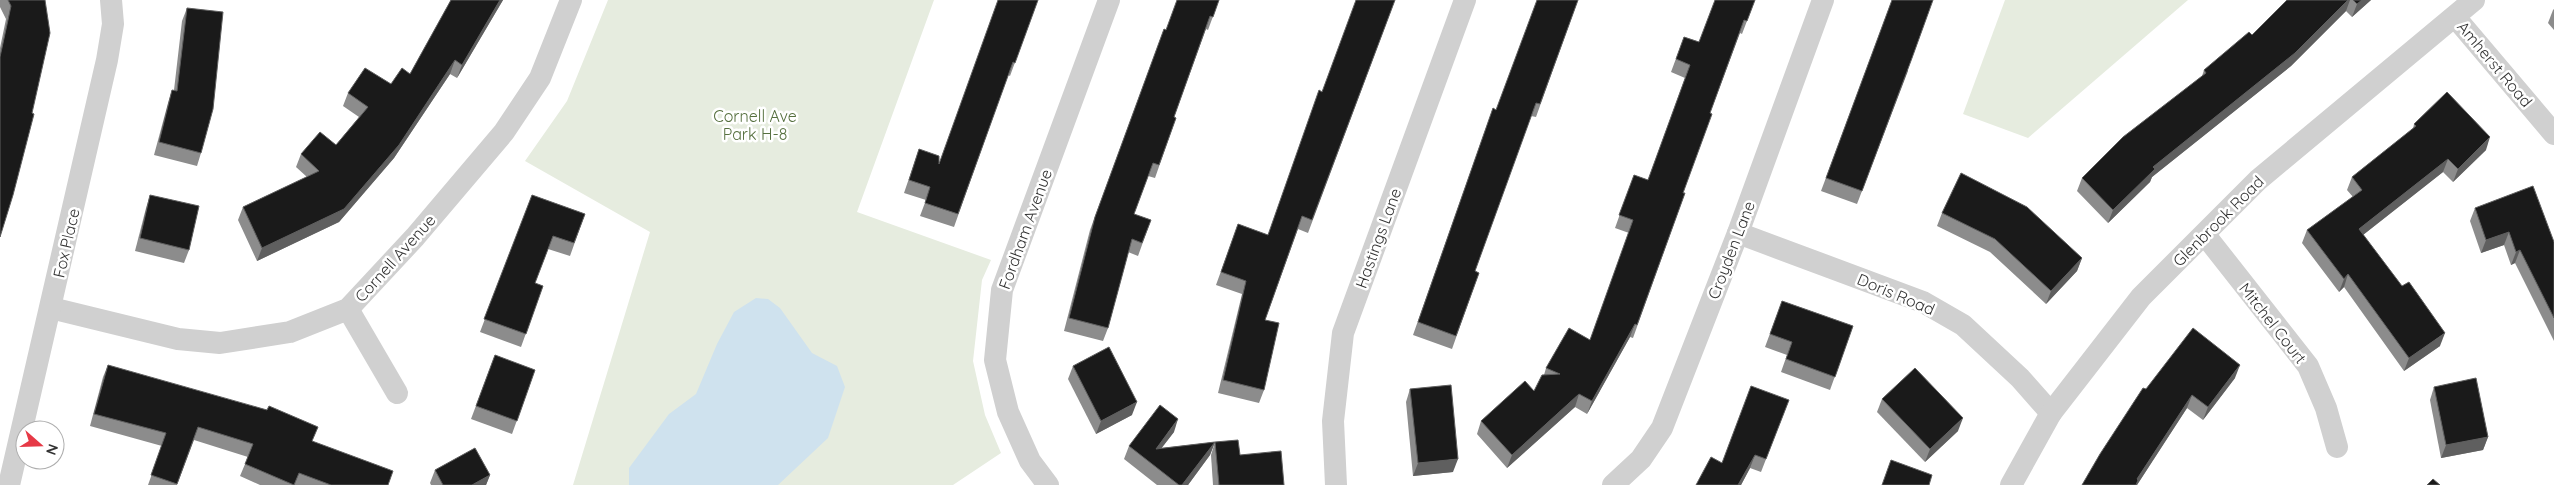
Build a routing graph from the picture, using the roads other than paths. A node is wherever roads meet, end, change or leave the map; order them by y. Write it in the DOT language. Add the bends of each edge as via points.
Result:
graph roads {
  1 [pos="111,0"];
  2 [pos="571,0"];
  3 [pos="1109,0"];
  4 [pos="1465,0"];
  5 [pos="1824,0"];
  6 [pos="2474,0"];
  7 [pos="2455,17"];
  8 [pos="2554,134"];
  9 [pos="1738,233"];
  10 [pos="2205,236"];
  11 [pos="51,308"];
  12 [pos="348,309"];
  13 [pos="396,393"];
  14 [pos="2051,413"];
  15 [pos="2337,447"];
  16 [pos="9,485"];
  17 [pos="1048,485"];
  18 [pos="1336,485"];
  19 [pos="1613,485"];
  20 [pos="2011,485"];
  1 -- 11 [label="street, Fox Place" via="112,24 107,60"];
  2 -- 12 [label="street, Cornell Avenue" via="540,78 504,132 415,237"];
  3 -- 17 [label="street, Fordham Avenue" via="1002,290 995,360 1008,412 1030,461"];
  4 -- 18 [label="street, Hastings Lane" via="1343,333 1333,421"];
  5 -- 9 [label="street, Croyden Lane"];
  6 -- 7 [label="street, Glenbrook Road"];
  7 -- 8 [label="street, Amherst Road"];
  7 -- 10 [label="street, Glenbrook Road" via="2258,180"];
  9 -- 14 [label="street, Doris Road" via="1923,302 1962,325 2020,378"];
  9 -- 19 [label="street, Croyden Lane" via="1662,428 1640,459"];
  10 -- 14 [label="street, Glenbrook Road" via="2141,297"];
  10 -- 15 [label="street, Mitchel Court" via="2308,366 2326,408"];
  11 -- 12 [label="street, Cornell Avenue" via="178,339 220,343 290,332"];
  11 -- 16 [label="street, Fox Place"];
  12 -- 13 [label="street"];
  14 -- 20 [label="street, Glenbrook Road"];
}
